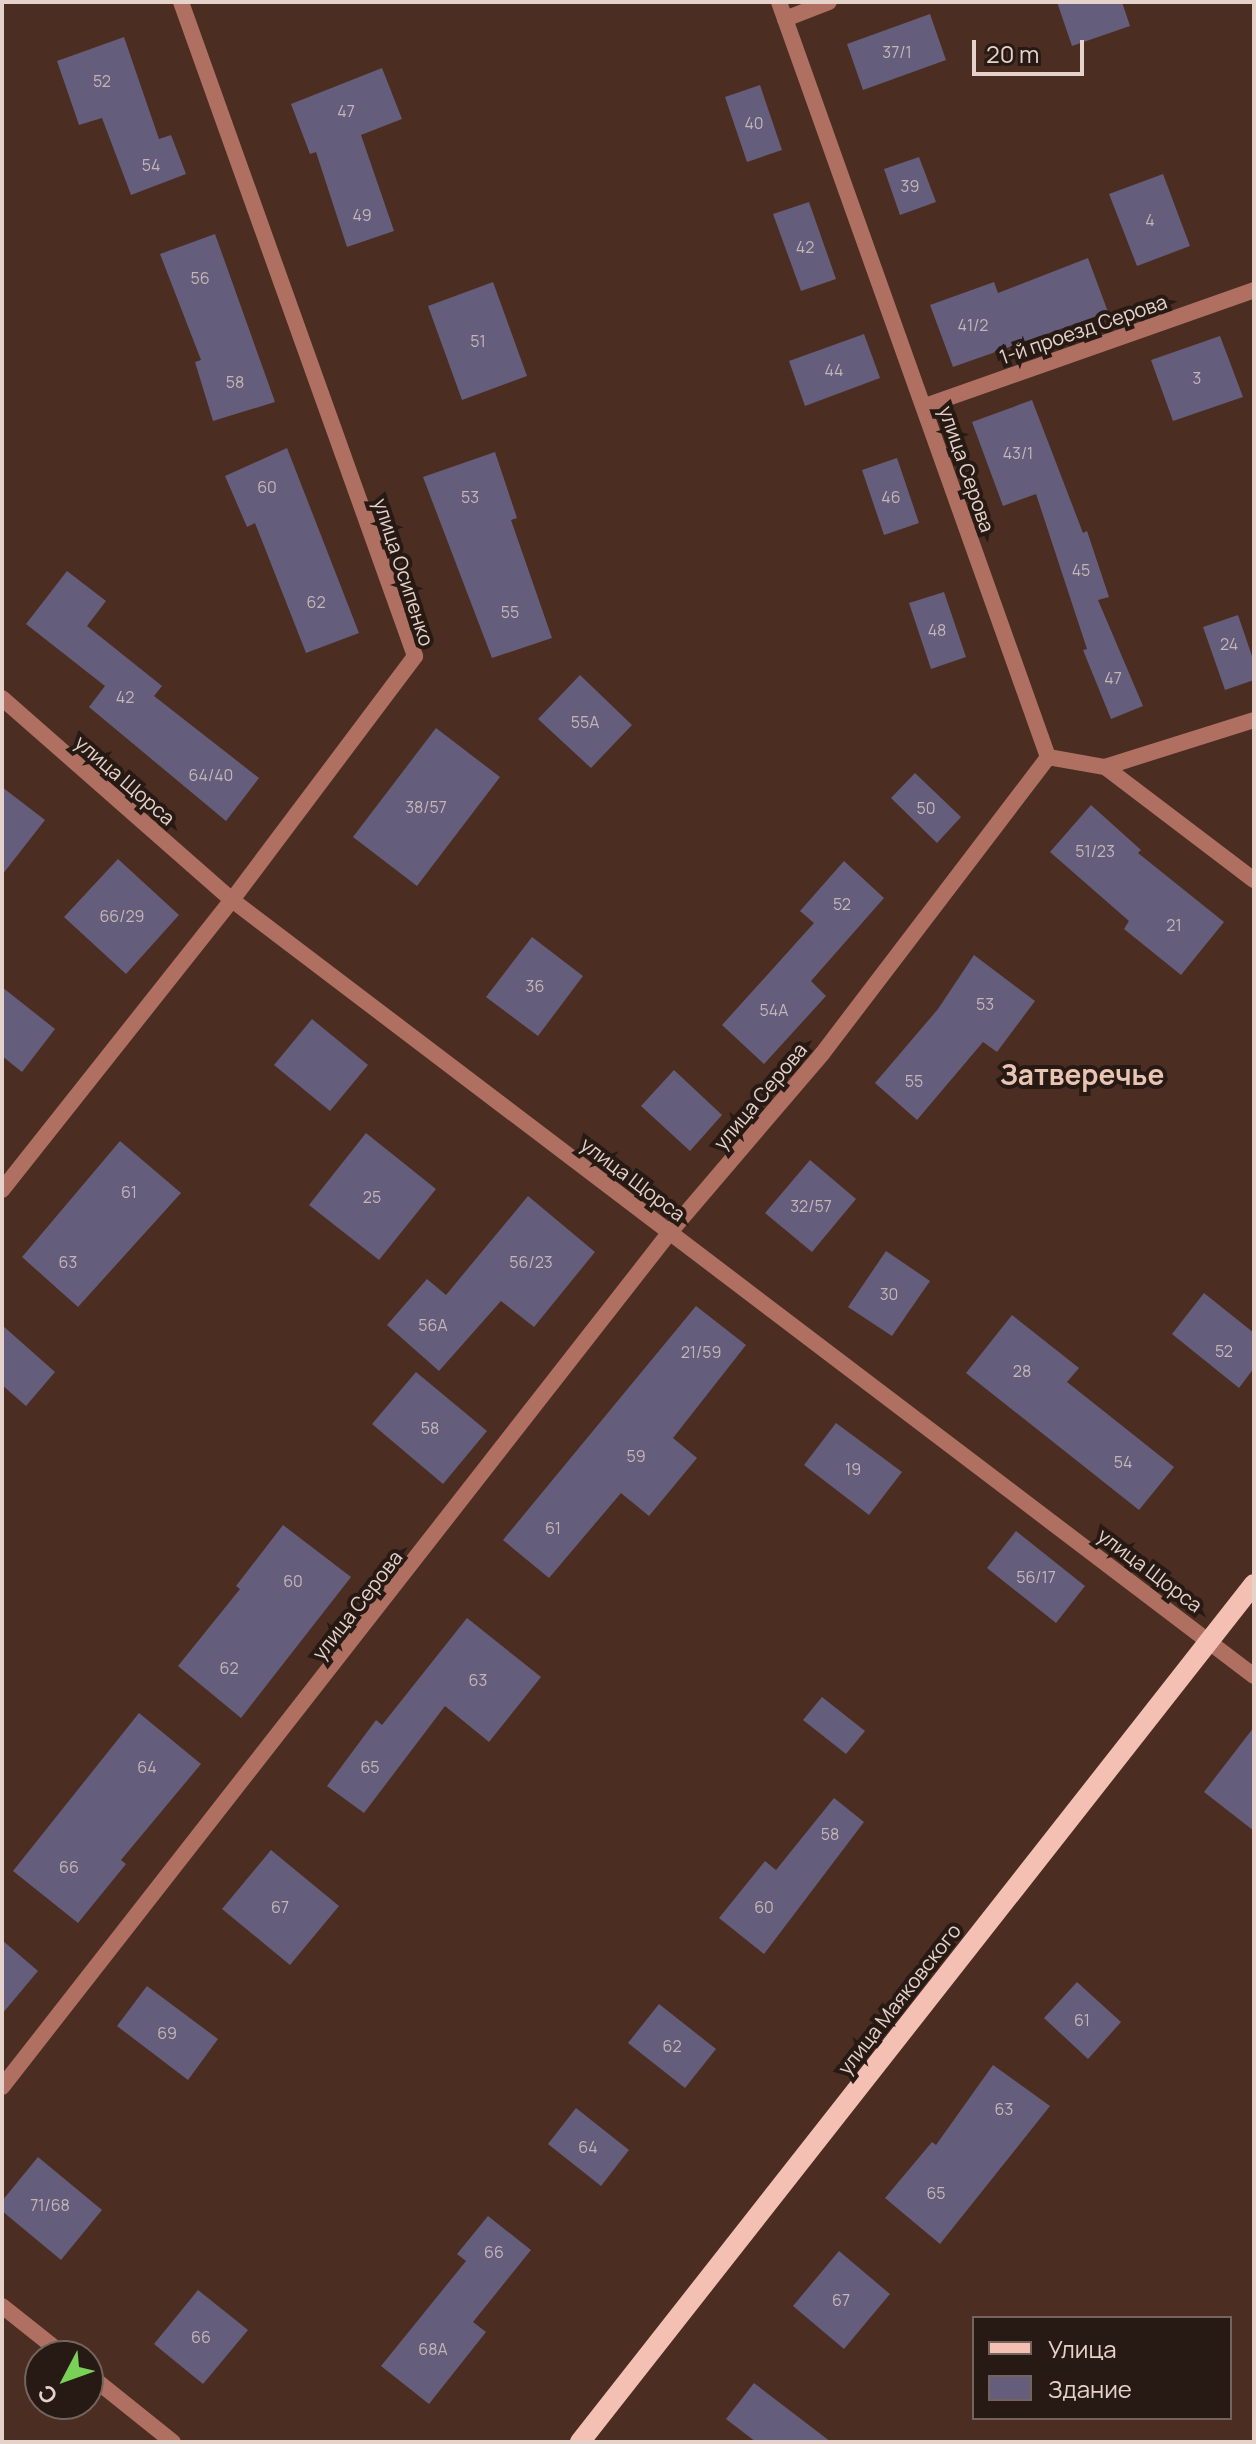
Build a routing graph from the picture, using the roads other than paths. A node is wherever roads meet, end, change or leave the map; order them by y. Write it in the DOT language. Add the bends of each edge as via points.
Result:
graph roads {
  1 [pos="181,2"];
  2 [pos="779,2"];
  3 [pos="829,2"];
  4 [pos="785,19"];
  5 [pos="1254,290"];
  6 [pos="925,406"];
  7 [pos="2,698"];
  8 [pos="1254,720"];
  9 [pos="1048,757"];
  10 [pos="1105,767"];
  11 [pos="1254,880"];
  12 [pos="232,900"];
  13 [pos="2,1190"];
  14 [pos="670,1232"];
  15 [pos="1254,1584"];
  16 [pos="1211,1642"];
  17 [pos="1254,1676"];
  18 [pos="2,2087"];
  19 [pos="2,2306"];
  20 [pos="45,2340"];
  21 [pos="104,2387"];
  22 [pos="173,2442"];
  23 [pos="580,2442"];
  1 -- 12 [label="street, улица Осипенко" via="415,656"];
  2 -- 4 [label="street, улица Серова"];
  3 -- 4 [label="street"];
  4 -- 6 [label="street, улица Серова"];
  5 -- 6 [label="street, 1-й проезд Серова"];
  6 -- 9 [label="street, улица Серова"];
  7 -- 12 [label="street, улица Щорса"];
  8 -- 10 [label="street"];
  9 -- 10 [label="street"];
  9 -- 14 [label="street, улица Серова" via="822,1054"];
  10 -- 11 [label="street"];
  12 -- 13 [label="street, улица Осипенко"];
  12 -- 14 [label="street, улица Щорса"];
  14 -- 16 [label="street, улица Щорса"];
  14 -- 18 [label="street, улица Серова"];
  15 -- 16 [label="main road, улица Маяковского"];
  16 -- 17 [label="street, улица Щорса"];
  16 -- 23 [label="main road, улица Маяковского"];
  19 -- 20 [label="street"];
  21 -- 22 [label="street"];
}
